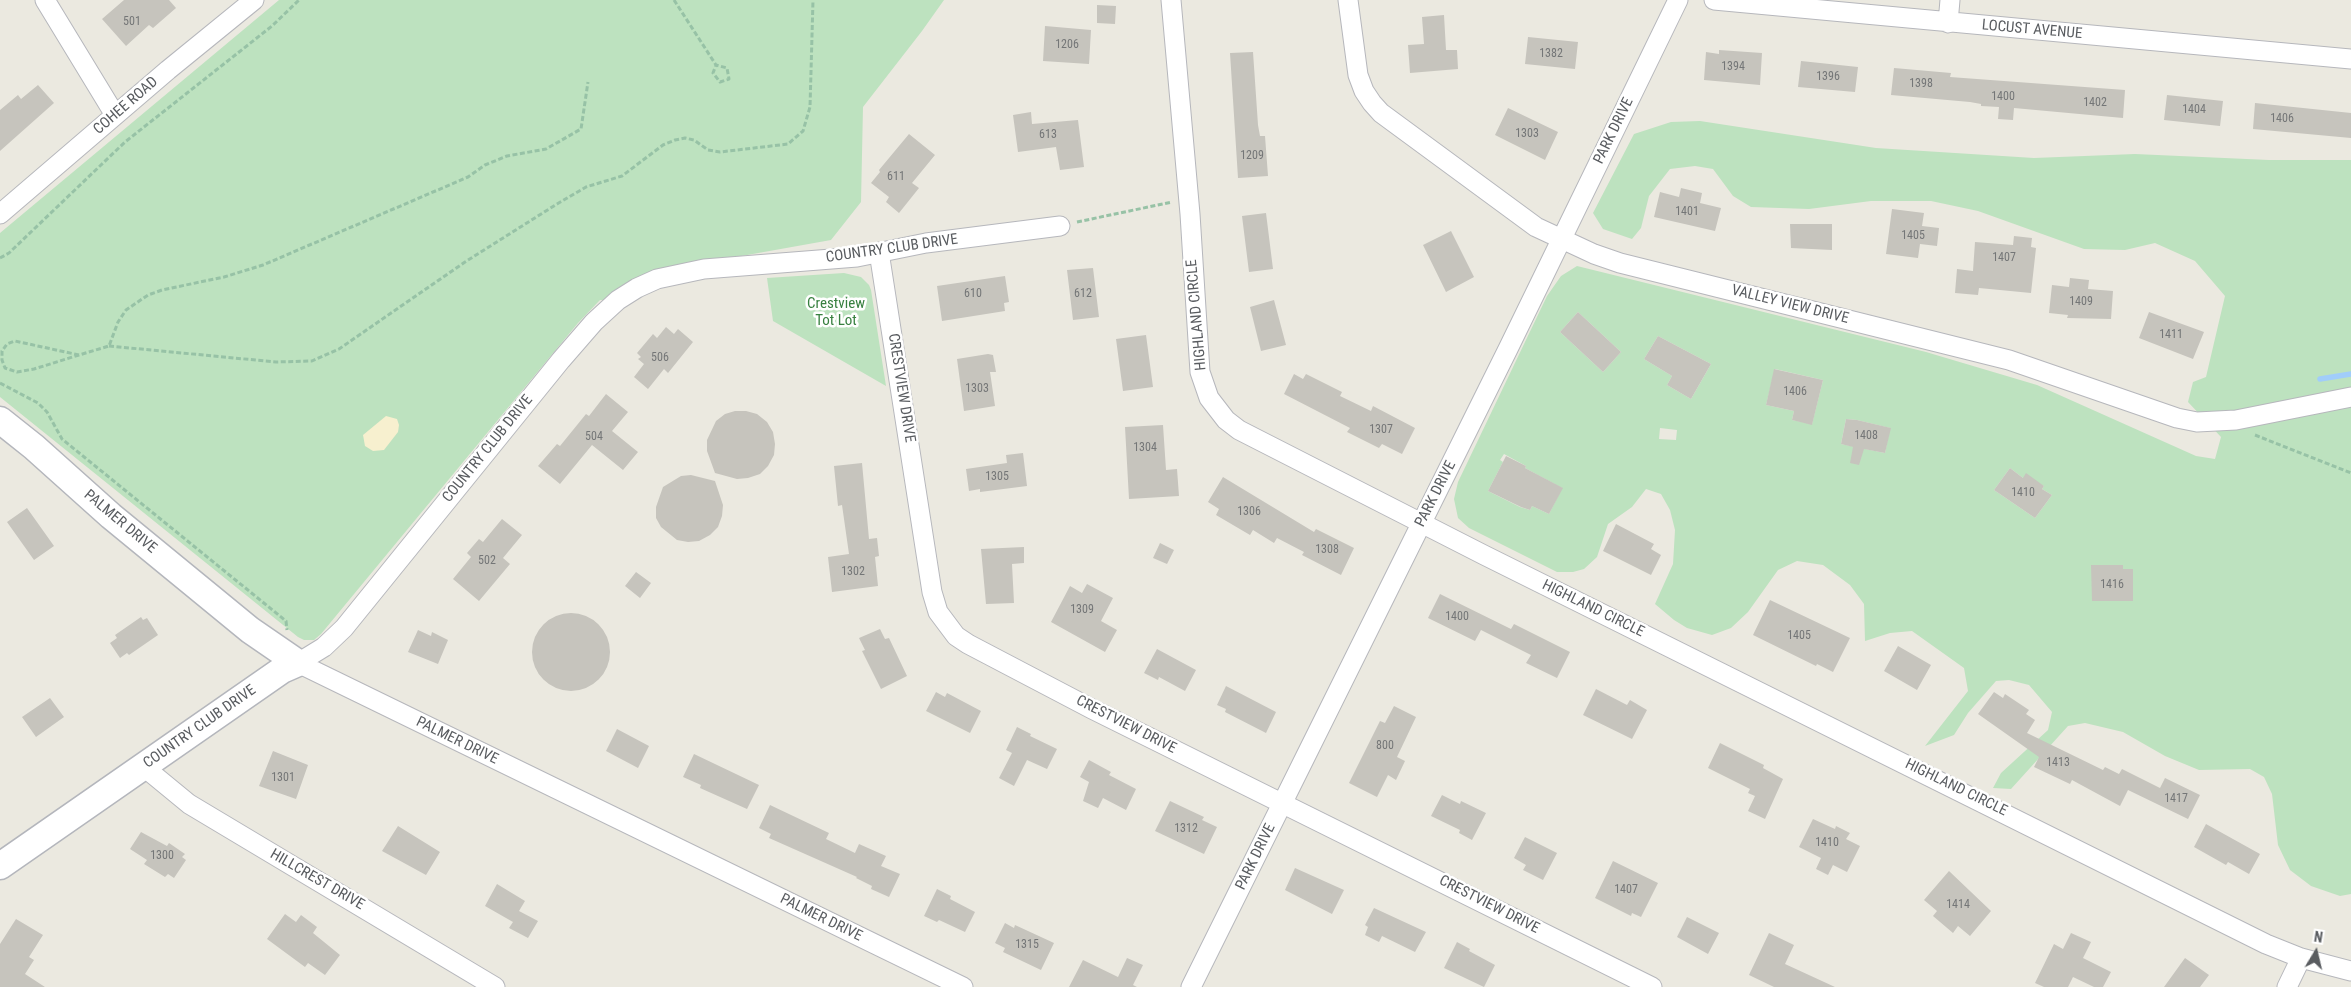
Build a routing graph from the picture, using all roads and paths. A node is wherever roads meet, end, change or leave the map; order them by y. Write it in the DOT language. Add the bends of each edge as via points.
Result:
graph roads {
  1 [pos="46,0"];
  2 [pos="254,0"];
  3 [pos="299,0"];
  4 [pos="674,0"];
  5 [pos="813,0"];
  6 [pos="1171,0"];
  7 [pos="1348,0"];
  8 [pos="1678,0"];
  9 [pos="1714,0"];
  10 [pos="1950,0"];
  11 [pos="1948,23"];
  12 [pos="2351,59"];
  13 [pos="716,65"];
  14 [pos="588,82"];
  15 [pos="115,115"];
  16 [pos="1188,199"];
  17 [pos="0,214"];
  18 [pos="1060,226"];
  19 [pos="1560,240"];
  20 [pos="879,252"];
  21 [pos="0,258"];
  22 [pos="109,346"];
  23 [pos="79,355"];
  24 [pos="0,383"];
  25 [pos="2351,398"];
  26 [pos="0,420"];
  27 [pos="2222,422"];
  28 [pos="2351,473"];
  29 [pos="1422,524"];
  30 [pos="286,621"];
  31 [pos="298,663"];
  32 [pos="144,767"];
  33 [pos="1282,803"];
  34 [pos="0,866"];
  35 [pos="2301,958"];
  36 [pos="2351,971"];
  37 [pos="495,987"];
  38 [pos="963,987"];
  39 [pos="1191,987"];
  40 [pos="1652,987"];
  41 [pos="2287,987"];
  1 -- 15 [label="street"];
  2 -- 15 [label="street, COHEE ROAD"];
  3 -- 21 [label="path" via="272,26 125,142"];
  4 -- 13 [label="path"];
  5 -- 22 [label="path" via="810,107 804,130 788,144 720,152 708,150 685,138 669,143 622,176 586,187 556,204 338,349 312,361 276,362"];
  6 -- 16 [label="street, HIGHLAND CIRCLE"];
  7 -- 19 [label="street, VALLEY VIEW DRIVE" via="1358,75 1372,103 1381,113 1536,227"];
  8 -- 19 [label="street, PARK DRIVE"];
  9 -- 11 [label="street, LOCUST AVENUE"];
  10 -- 11 [label="street"];
  11 -- 12 [label="street, LOCUST AVENUE"];
  13 -- 13 [label="path" via="727,68 729,79 720,82 713,73"];
  14 -- 22 [label="path" via="581,129 546,149 507,156 468,177 263,265 148,296 126,310"];
  15 -- 17 [label="street, COHEE ROAD"];
  16 -- 18 [label="path"];
  16 -- 29 [label="street, HIGHLAND CIRCLE" via="1200,372 1209,398 1239,430"];
  18 -- 20 [label="street, COUNTRY CLUB DRIVE"];
  19 -- 27 [label="street, VALLEY VIEW DRIVE" via="1620,263 2009,360 2177,418"];
  19 -- 29 [label="street, PARK DRIVE"];
  20 -- 31 [label="street, COUNTRY CLUB DRIVE" via="857,257 744,265 679,274 657,279 618,300 560,360 344,628 324,647"];
  20 -- 33 [label="street, CRESTVIEW DRIVE" via="932,592 938,612 948,628 968,644"];
  22 -- 23 [label="path"];
  23 -- 23 [label="path" via="18,372 6,368 2,360 2,350 15,341"];
  24 -- 30 [label="path" via="38,403 62,439"];
  25 -- 27 [label="street, VALLEY VIEW DRIVE"];
  26 -- 31 [label="street, PALMER DRIVE" via="250,630"];
  27 -- 28 [label="path"];
  29 -- 33 [label="street, PARK DRIVE"];
  29 -- 35 [label="street, HIGHLAND CIRCLE" via="2266,944"];
  31 -- 32 [label="street, COUNTRY CLUB DRIVE" via="282,670"];
  31 -- 38 [label="street, PALMER DRIVE"];
  32 -- 34 [label="street, COUNTRY CLUB DRIVE"];
  32 -- 37 [label="street, HILLCREST DRIVE" via="189,804"];
  33 -- 39 [label="street, PARK DRIVE"];
  33 -- 40 [label="street, CRESTVIEW DRIVE"];
  35 -- 36 [label="street, HIGHLAND CIRCLE"];
  35 -- 41 [label="street"];
}
